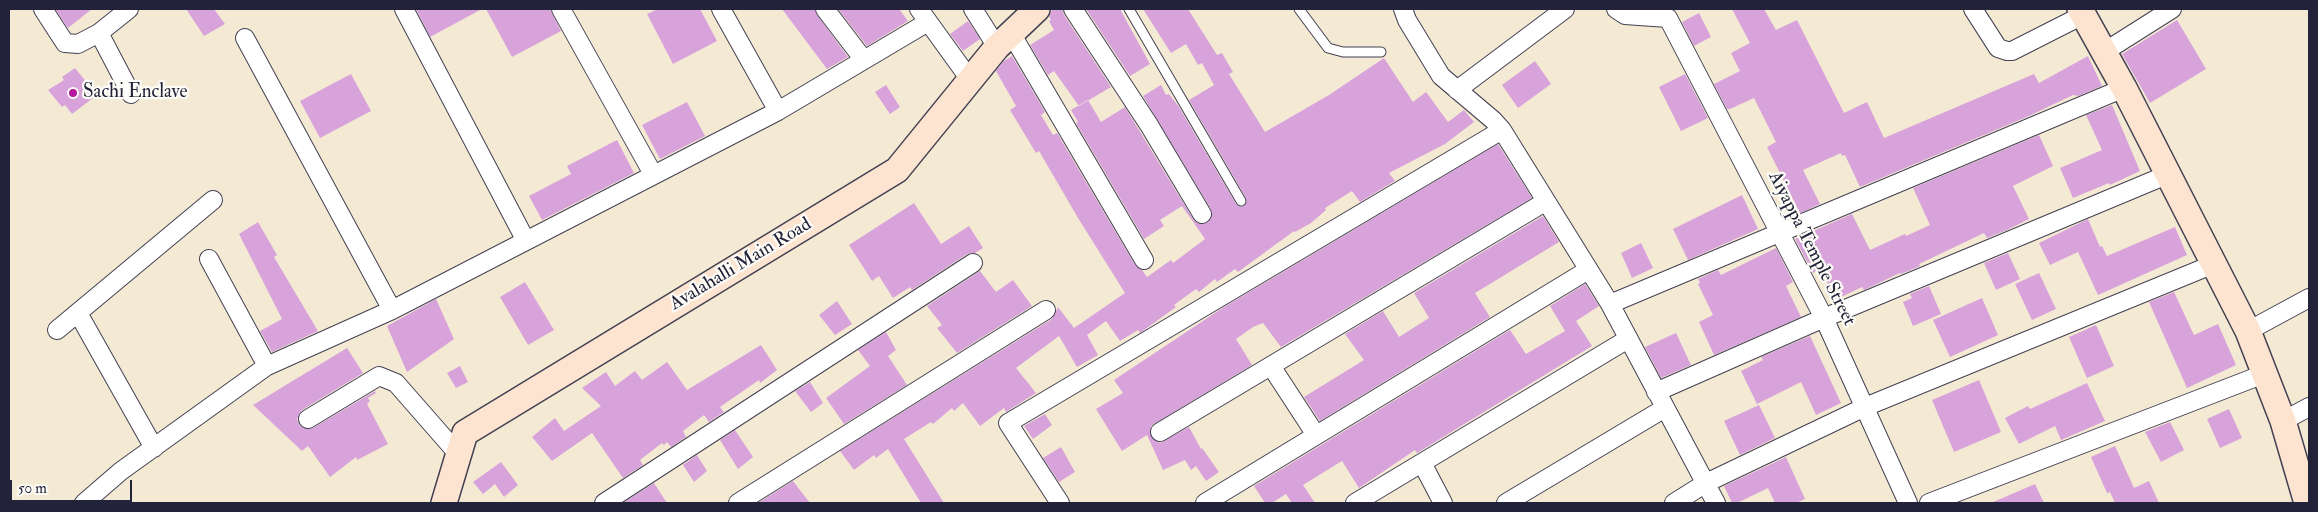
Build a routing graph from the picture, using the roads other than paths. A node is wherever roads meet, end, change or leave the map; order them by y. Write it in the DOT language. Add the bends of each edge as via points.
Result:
graph roads {
  1 [pos="42,9"];
  2 [pos="129,9"];
  3 [pos="404,9"];
  4 [pos="561,9"];
  5 [pos="721,9"];
  6 [pos="825,9"];
  7 [pos="973,9"];
  8 [pos="1037,9"];
  9 [pos="1073,9"];
  10 [pos="1129,9"];
  11 [pos="1299,9"];
  12 [pos="1403,9"];
  13 [pos="1565,9"];
  14 [pos="1616,9"];
  15 [pos="1973,9"];
  16 [pos="2172,9"];
  17 [pos="2081,12"];
  18 [pos="923,16"];
  19 [pos="99,33"];
  20 [pos="245,38"];
  21 [pos="1004,40"];
  22 [pos="1381,52"];
  23 [pos="2104,52"];
  24 [pos="864,60"];
  25 [pos="971,81"];
  26 [pos="2124,88"];
  27 [pos="1457,90"];
  28 [pos="132,94"];
  29 [pos="778,111"];
  30 [pos="1502,130"];
  31 [pos="653,174"];
  32 [pos="2169,174"];
  33 [pos="213,200"];
  34 [pos="1241,201"];
  35 [pos="1545,202"];
  36 [pos="1202,214"];
  37 [pos="1779,234"];
  38 [pos="526,241"];
  39 [pos="209,259"];
  40 [pos="1144,260"];
  41 [pos="973,263"];
  42 [pos="2214,264"];
  43 [pos="1588,270"];
  44 [pos="2309,298"];
  45 [pos="1610,304"];
  46 [pos="392,310"];
  47 [pos="1046,310"];
  48 [pos="78,313"];
  49 [pos="1824,318"];
  50 [pos="57,330"];
  51 [pos="2248,331"];
  52 [pos="1628,339"];
  53 [pos="267,366"];
  54 [pos="1271,366"];
  55 [pos="2264,374"];
  56 [pos="1656,392"];
  57 [pos="1865,407"];
  58 [pos="2309,407"];
  59 [pos="1664,408"];
  60 [pos="308,418"];
  61 [pos="2283,421"];
  62 [pos="1160,432"];
  63 [pos="1316,436"];
  64 [pos="154,448"];
  65 [pos="459,455"];
  66 [pos="1422,463"];
  67 [pos="1706,483"];
  68 [pos="84,503"];
  69 [pos="444,503"];
  70 [pos="604,503"];
  71 [pos="738,503"];
  72 [pos="1060,503"];
  73 [pos="1205,503"];
  74 [pos="1355,503"];
  75 [pos="1443,503"];
  76 [pos="1506,503"];
  77 [pos="1674,503"];
  78 [pos="1716,503"];
  79 [pos="1908,503"];
  80 [pos="1929,503"];
  81 [pos="2307,503"];
  1 -- 19 [label="street" via="65,43 78,44"];
  2 -- 19 [label="street"];
  3 -- 38 [label="street"];
  4 -- 31 [label="street"];
  5 -- 29 [label="street"];
  6 -- 24 [label="street"];
  7 -- 21 [label="street"];
  8 -- 21 [label="main road, Avalahalli Main Road"];
  9 -- 36 [label="street" via="1149,124"];
  10 -- 34 [label="lane"];
  11 -- 22 [label="lane" via="1328,48 1343,52"];
  12 -- 27 [label="street" via="1441,76"];
  13 -- 27 [label="street"];
  14 -- 37 [label="street, Aiyappa Temple Street" via="1625,15 1668,18"];
  15 -- 17 [label="street" via="1998,48 2007,51"];
  16 -- 23 [label="street"];
  17 -- 23 [label="main road"];
  18 -- 24 [label="street"];
  18 -- 25 [label="street"];
  19 -- 28 [label="street"];
  20 -- 46 [label="street"];
  21 -- 25 [label="main road, Avalahalli Main Road"];
  21 -- 40 [label="street"];
  23 -- 26 [label="main road"];
  24 -- 29 [label="street"];
  25 -- 65 [label="main road, Avalahalli Main Road" via="897,170 464,433"];
  26 -- 32 [label="main road"];
  26 -- 37 [label="street"];
  27 -- 30 [label="street"];
  29 -- 31 [label="street"];
  30 -- 35 [label="street"];
  30 -- 72 [label="street" via="1008,424"];
  31 -- 38 [label="street"];
  32 -- 42 [label="main road"];
  32 -- 49 [label="street"];
  33 -- 48 [label="street"];
  35 -- 43 [label="street"];
  35 -- 54 [label="street"];
  37 -- 45 [label="street"];
  37 -- 49 [label="street, Aiyappa Temple Street"];
  38 -- 46 [label="street"];
  39 -- 53 [label="street"];
  41 -- 70 [label="street"];
  42 -- 51 [label="main road"];
  42 -- 57 [label="street"];
  43 -- 45 [label="street"];
  43 -- 63 [label="street"];
  44 -- 51 [label="street"];
  45 -- 52 [label="street"];
  46 -- 53 [label="street"];
  47 -- 71 [label="street"];
  48 -- 50 [label="street"];
  48 -- 64 [label="street"];
  49 -- 56 [label="street"];
  49 -- 57 [label="street, Aiyappa Temple Street"];
  51 -- 55 [label="main road"];
  52 -- 56 [label="street"];
  52 -- 66 [label="street"];
  53 -- 64 [label="street"];
  54 -- 62 [label="street"];
  54 -- 63 [label="street"];
  55 -- 61 [label="main road"];
  55 -- 80 [label="street"];
  56 -- 59 [label="street"];
  57 -- 67 [label="street"];
  57 -- 79 [label="street, Aiyappa Temple Street"];
  58 -- 61 [label="street"];
  59 -- 67 [label="street"];
  59 -- 76 [label="street"];
  60 -- 65 [label="street" via="378,376 396,383"];
  61 -- 81 [label="main road"];
  63 -- 73 [label="street"];
  64 -- 68 [label="street"];
  65 -- 69 [label="main road, Avalahalli Main Road"];
  66 -- 74 [label="street"];
  66 -- 75 [label="street"];
  67 -- 77 [label="street"];
  67 -- 78 [label="street"];
}
